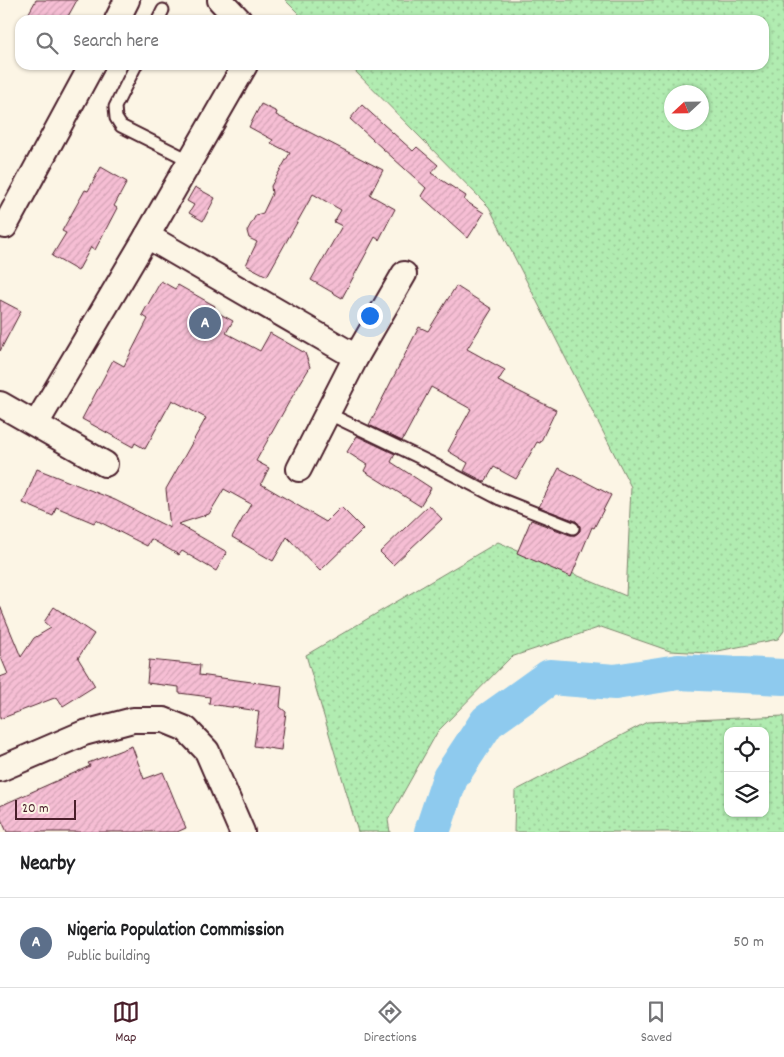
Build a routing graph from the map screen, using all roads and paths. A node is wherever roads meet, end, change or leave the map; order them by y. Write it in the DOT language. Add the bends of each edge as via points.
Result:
graph roads {
  1 [pos="128,0"];
  2 [pos="220,0"];
  3 [pos="120,15"];
  4 [pos="234,15"];
  5 [pos="89,70"];
  6 [pos="134,70"];
  7 [pos="243,70"];
  8 [pos="191,161"];
  9 [pos="5,226"];
  10 [pos="147,236"];
  11 [pos="404,274"];
  12 [pos="356,358"];
  13 [pos="0,404"];
  14 [pos="327,413"];
  15 [pos="36,424"];
  16 [pos="105,464"];
  17 [pos="299,469"];
  18 [pos="573,528"];
  19 [pos="0,769"];
  20 [pos="242,832"];
  1 -- 3 [label="street"];
  2 -- 4 [label="street"];
  5 -- 9 [label="street"];
  6 -- 8 [label="lane" via="115,107 121,126"];
  7 -- 8 [label="street"];
  8 -- 10 [label="street"];
  10 -- 12 [label="street"];
  10 -- 15 [label="street"];
  11 -- 12 [label="street"];
  12 -- 14 [label="street"];
  13 -- 15 [label="street"];
  14 -- 17 [label="street"];
  14 -- 18 [label="lane" via="500,499"];
  15 -- 16 [label="street"];
  19 -- 20 [label="street" via="84,733 133,720 164,720 186,729 207,751"];
}
